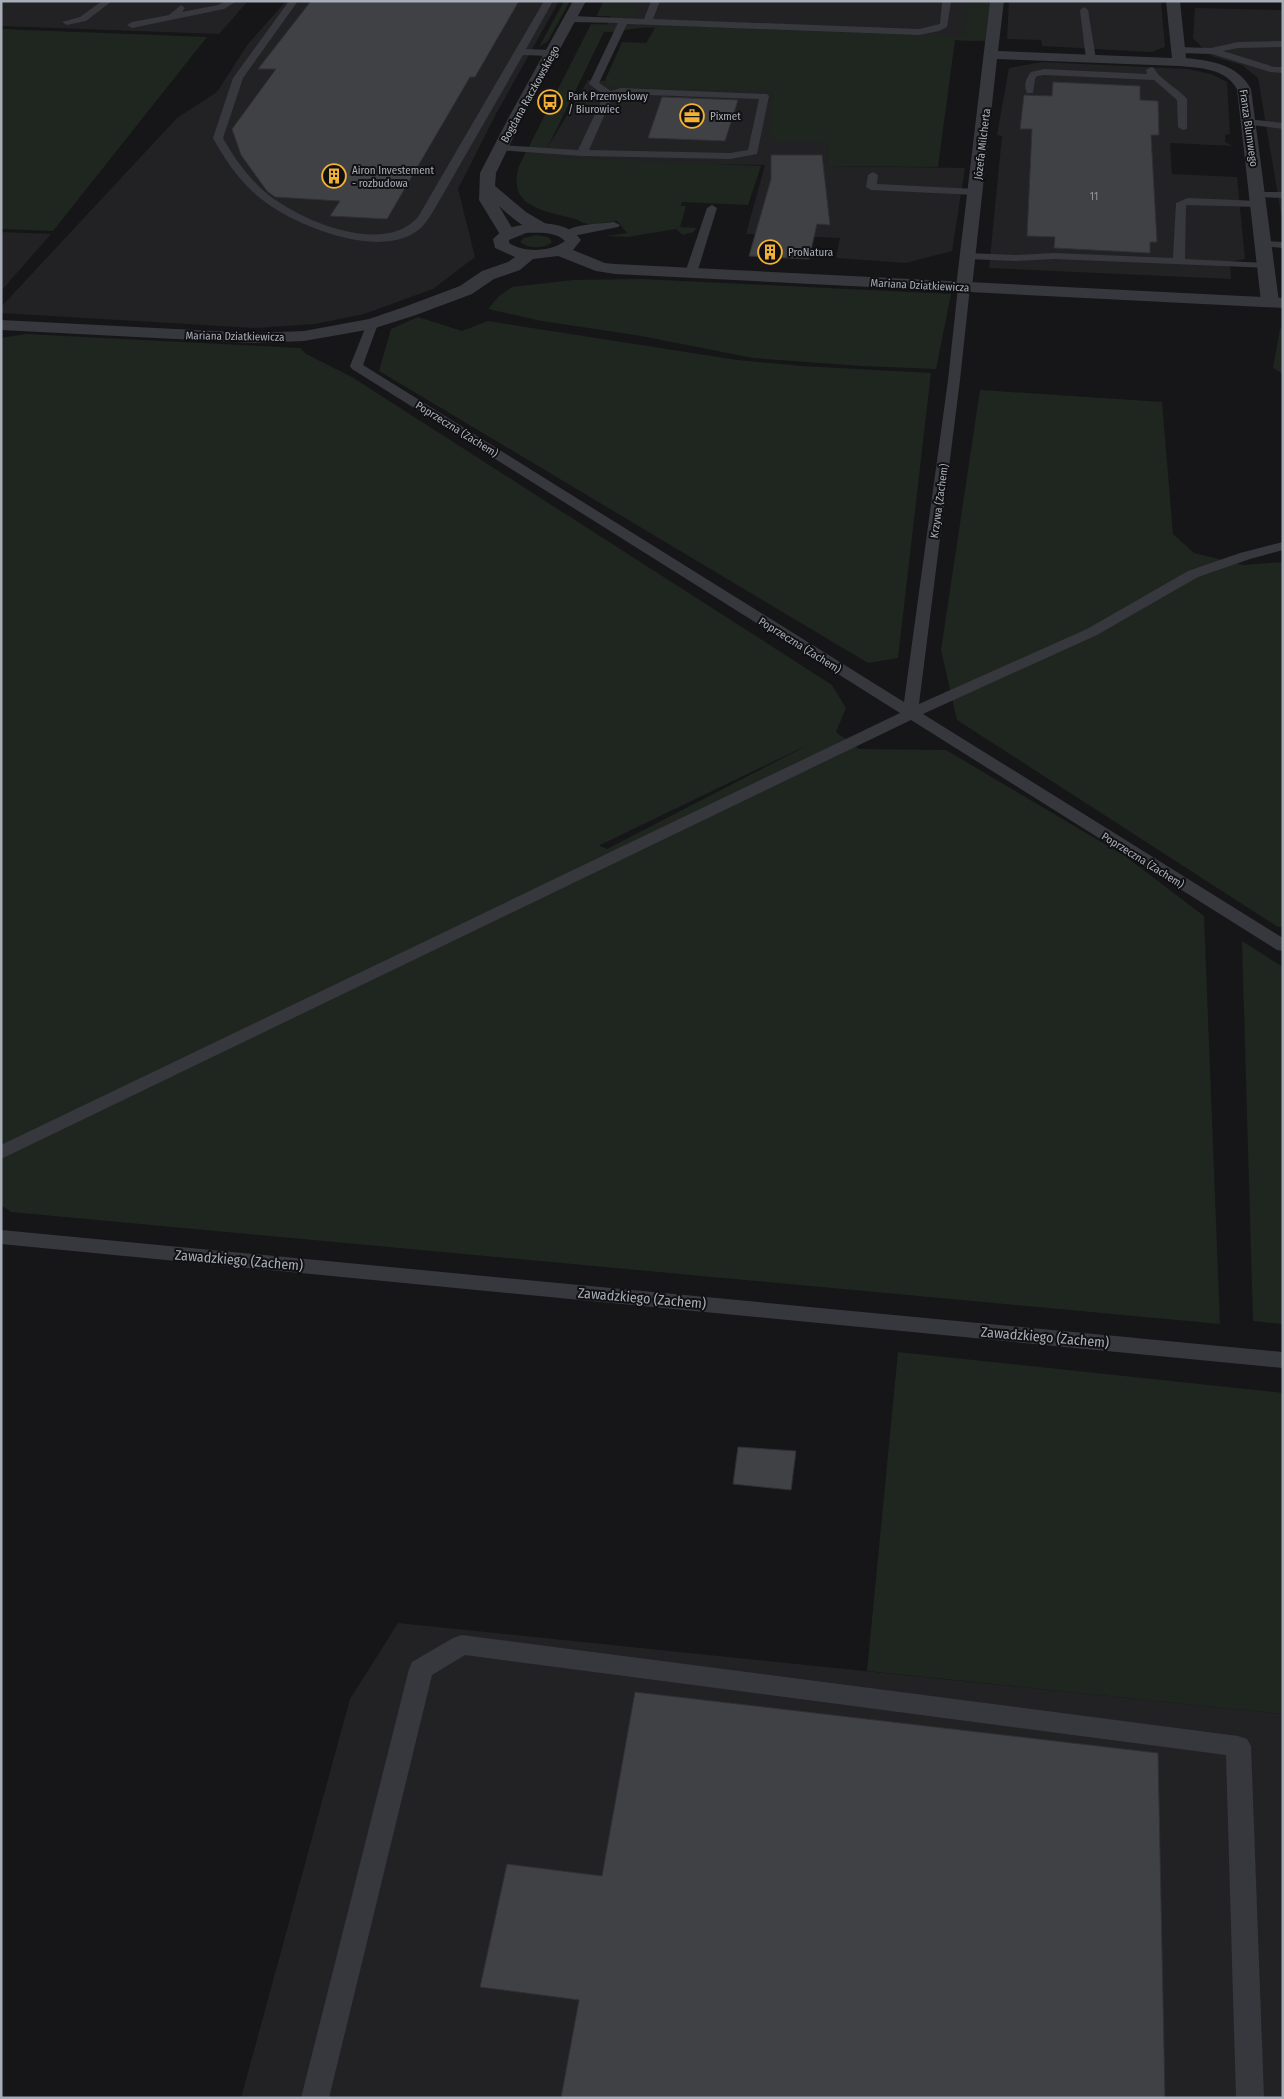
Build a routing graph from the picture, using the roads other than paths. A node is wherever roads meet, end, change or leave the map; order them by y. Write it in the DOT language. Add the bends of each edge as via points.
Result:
graph roads {
  1 [pos="108,1"];
  2 [pos="187,1"];
  3 [pos="233,1"];
  4 [pos="294,1"];
  5 [pos="549,1"];
  6 [pos="580,1"];
  7 [pos="656,1"];
  8 [pos="945,1"];
  9 [pos="997,1"];
  10 [pos="1173,1"];
  11 [pos="1084,10"];
  12 [pos="172,17"];
  13 [pos="571,19"];
  14 [pos="624,21"];
  15 [pos="67,22"];
  16 [pos="647,22"];
  17 [pos="132,25"];
  18 [pos="1283,44"];
  19 [pos="1212,51"];
  20 [pos="520,52"];
  21 [pos="552,53"];
  22 [pos="992,55"];
  23 [pos="1179,56"];
  24 [pos="1091,59"];
  25 [pos="1149,61"];
  26 [pos="1283,70"];
  27 [pos="1157,77"];
  28 [pos="1030,91"];
  29 [pos="609,94"];
  30 [pos="1248,122"];
  31 [pos="1283,126"];
  32 [pos="1183,127"];
  33 [pos="500,148"];
  34 [pos="582,154"];
  35 [pos="873,175"];
  36 [pos="488,189"];
  37 [pos="976,192"];
  38 [pos="1283,195"];
  39 [pos="1259,199"];
  40 [pos="712,208"];
  41 [pos="614,226"];
  42 [pos="542,228"];
  43 [pos="568,234"];
  44 [pos="509,242"];
  45 [pos="1264,244"];
  46 [pos="1283,245"];
  47 [pos="560,251"];
  48 [pos="529,254"];
  49 [pos="968,256"];
  50 [pos="1179,262"];
  51 [pos="1266,266"];
  52 [pos="691,274"];
  53 [pos="488,275"];
  54 [pos="964,287"];
  55 [pos="1276,302"];
  56 [pos="372,324"];
  57 [pos="1,325"];
  58 [pos="1283,546"];
  59 [pos="910,714"];
  60 [pos="1283,946"];
  61 [pos="1,1154"];
  62 [pos="1,1237"];
  63 [pos="1283,1360"];
  64 [pos="315,2098"];
  65 [pos="1250,2098"];
  1 -- 15 [label="lane" via="83,19"];
  2 -- 12 [label="lane"];
  3 -- 12 [label="lane" via="221,7"];
  4 -- 20 [label="lane" via="238,78 218,138 232,163 263,196 296,216 345,235 379,238 406,233 416,226 429,210"];
  5 -- 20 [label="lane"];
  6 -- 13 [label="street, Bogdana Raczkowskiego"];
  7 -- 16 [label="lane"];
  8 -- 16 [label="lane" via="944,25 919,32"];
  9 -- 22 [label="street, Józefa Milcherta"];
  10 -- 23 [label="street"];
  11 -- 24 [label="lane"];
  12 -- 17 [label="lane"];
  13 -- 14 [label="lane"];
  13 -- 21 [label="street, Bogdana Raczkowskiego"];
  14 -- 16 [label="lane"];
  14 -- 29 [label="lane" via="594,84"];
  18 -- 19 [label="lane" via="1238,45"];
  19 -- 23 [label="lane"];
  19 -- 26 [label="lane" via="1273,70"];
  20 -- 21 [label="lane"];
  21 -- 33 [label="street, Bogdana Raczkowskiego"];
  22 -- 24 [label="street, Franza Blumwego"];
  22 -- 37 [label="street, Józefa Milcherta"];
  23 -- 25 [label="street, Franza Blumwego"];
  23 -- 30 [label="street, Franza Blumwego" via="1237,78 1244,89"];
  24 -- 25 [label="street, Franza Blumwego"];
  25 -- 27 [label="lane" via="1151,73"];
  27 -- 28 [label="lane" via="1044,72 1034,74 1030,79"];
  27 -- 32 [label="lane" via="1182,99"];
  29 -- 34 [label="lane"];
  29 -- 34 [label="lane" via="621,91 764,96 753,152 730,156"];
  30 -- 31 [label="lane"];
  30 -- 39 [label="street, Franza Blumwego"];
  33 -- 34 [label="lane"];
  33 -- 36 [label="street, Bogdana Raczkowskiego" via="488,173"];
  35 -- 37 [label="lane" via="871,187"];
  36 -- 42 [label="street" via="517,214"];
  36 -- 44 [label="street, Bogdana Raczkowskiego" via="487,200"];
  37 -- 49 [label="street, Józefa Milcherta"];
  38 -- 39 [label="lane"];
  39 -- 45 [label="street, Franza Blumwego"];
  39 -- 50 [label="lane" via="1181,203"];
  40 -- 52 [label="lane"];
  41 -- 43 [label="lane"];
  42 -- 43 [label="street"];
  42 -- 44 [label="street" via="526,228"];
  43 -- 47 [label="street" via="572,243"];
  44 -- 48 [label="street"];
  44 -- 53 [label="street, Mariana Dziatkiewicza" via="492,264"];
  45 -- 46 [label="lane"];
  45 -- 51 [label="street, Franza Blumwego"];
  47 -- 48 [label="street"];
  47 -- 52 [label="street, Mariana Dziatkiewicza" via="602,267"];
  48 -- 53 [label="street, Mariana Dziatkiewicza" via="514,266"];
  49 -- 50 [label="lane"];
  49 -- 54 [label="street, Józefa Milcherta"];
  50 -- 51 [label="lane"];
  51 -- 55 [label="street, Franza Blumwego"];
  52 -- 54 [label="street, Mariana Dziatkiewicza"];
  53 -- 56 [label="street, Mariana Dziatkiewicza" via="466,290"];
  54 -- 55 [label="street, Mariana Dziatkiewicza"];
  54 -- 59 [label="lane, Krzywa (Zachem)"];
  56 -- 57 [label="street, Mariana Dziatkiewicza" via="304,336 253,338"];
  56 -- 59 [label="lane, Poprzeczna (Zachem)" via="356,366"];
  58 -- 59 [label="lane" via="1193,574 1092,632"];
  59 -- 60 [label="lane, Poprzeczna (Zachem)"];
  59 -- 61 [label="lane"];
  62 -- 63 [label="lane, Zawadzkiego (Zachem)"];
  64 -- 65 [label="lane" via="421,1669 462,1645 1238,1746"];
}
